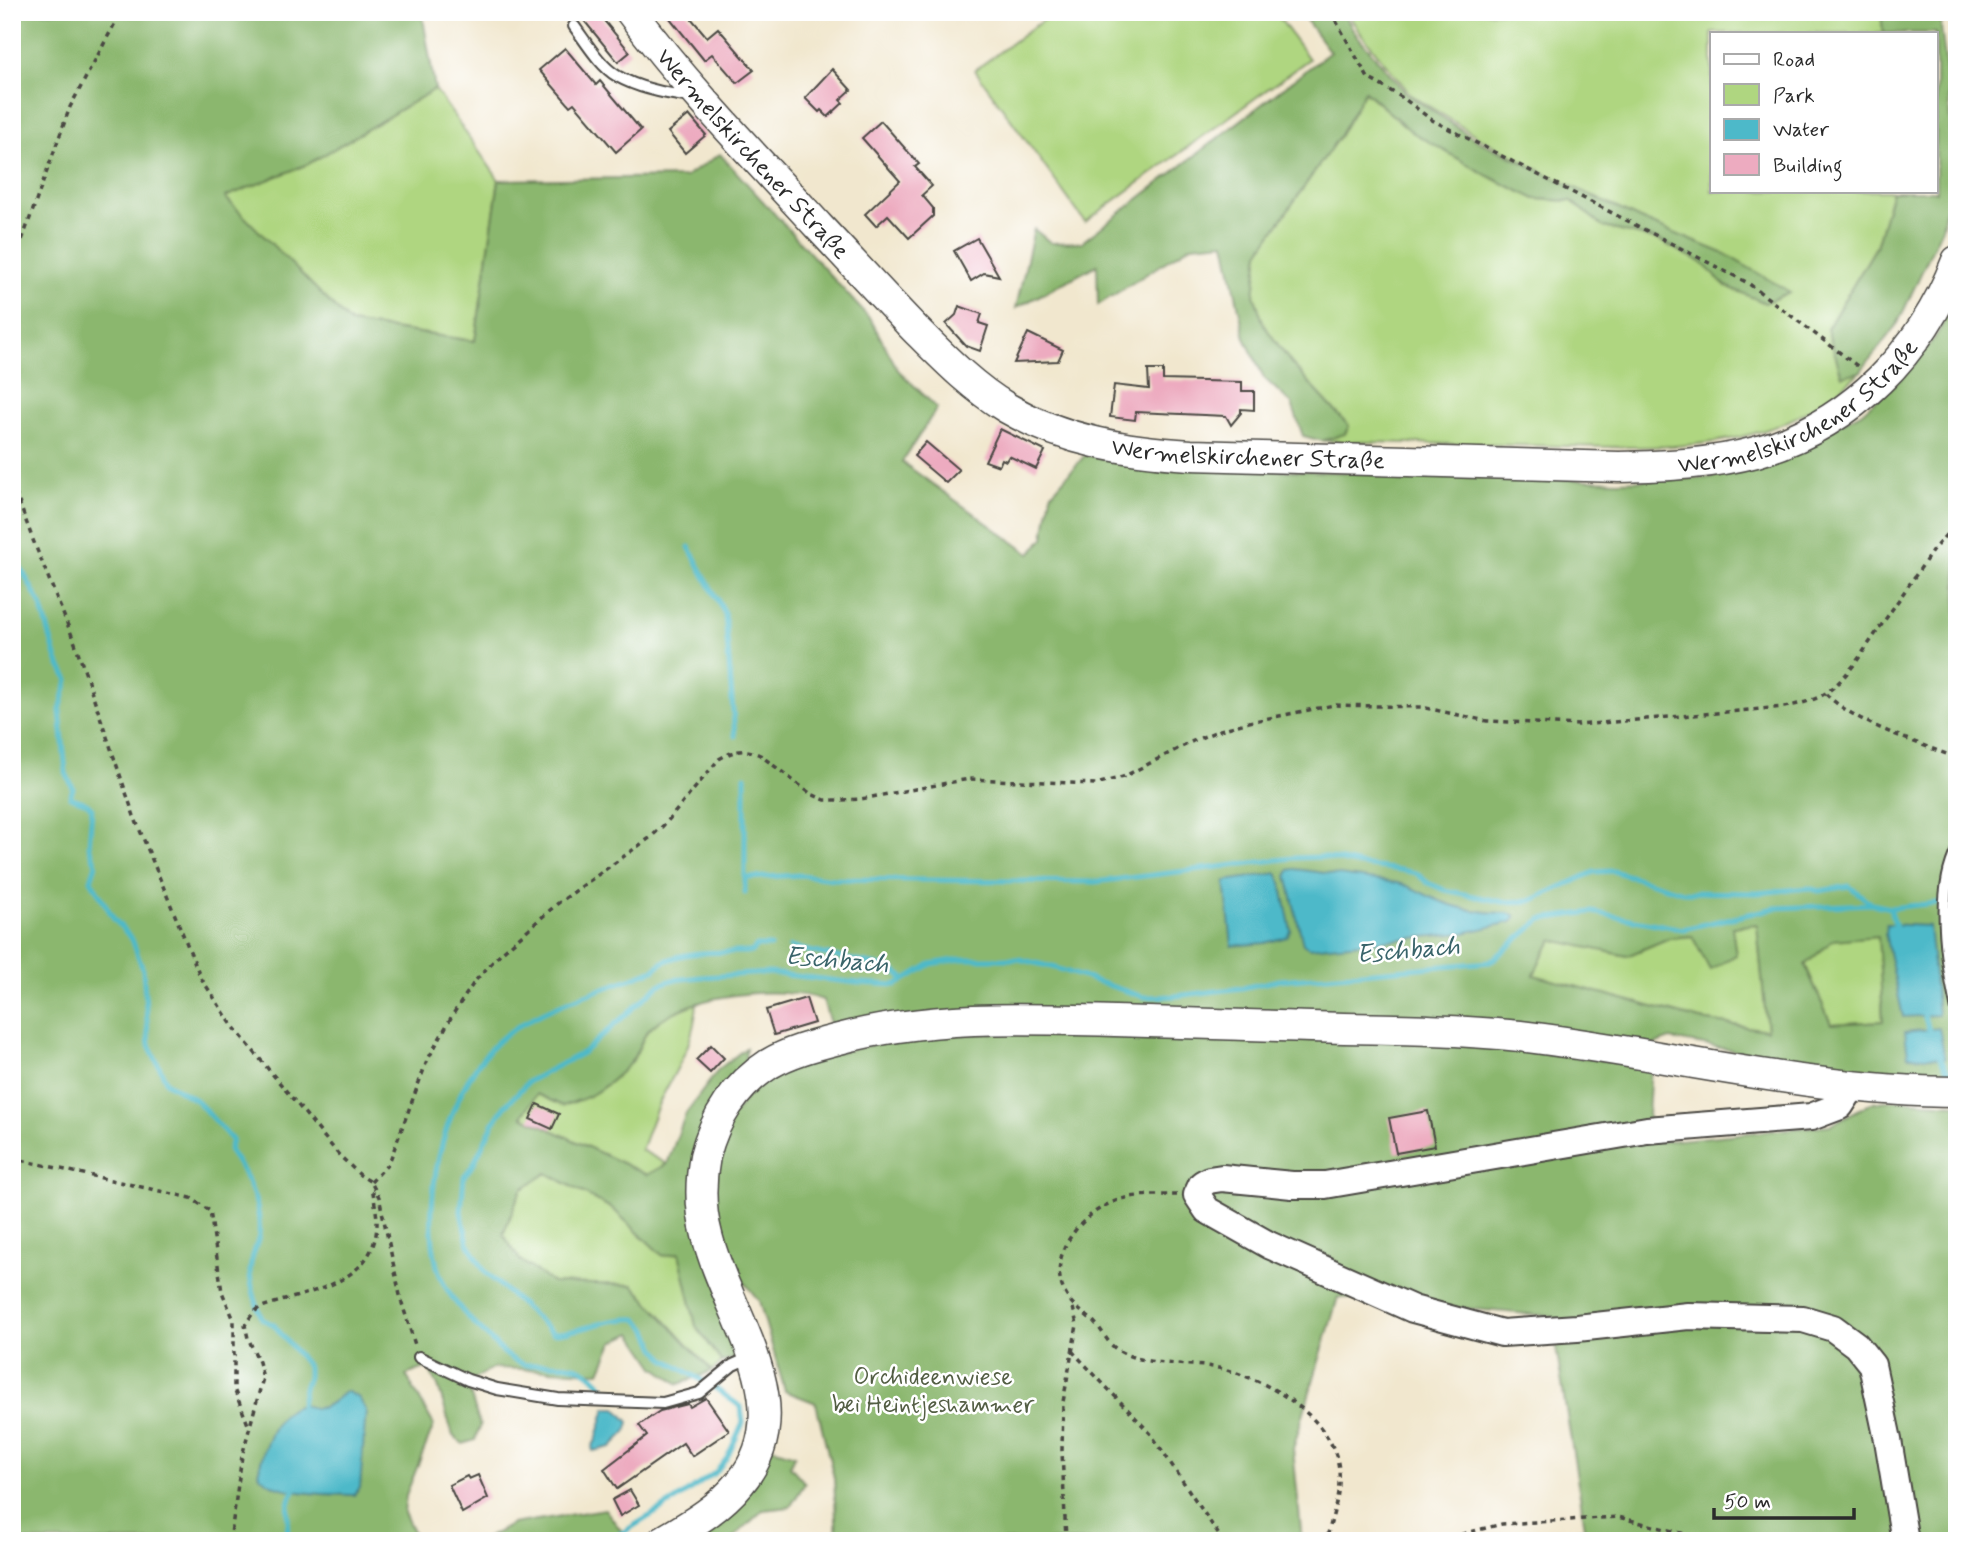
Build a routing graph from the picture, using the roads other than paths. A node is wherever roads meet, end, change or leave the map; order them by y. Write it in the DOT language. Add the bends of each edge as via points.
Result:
graph roads {
  1 [pos="631,12"];
  2 [pos="574,26"];
  3 [pos="702,98"];
  4 [pos="1957,261"];
  5 [pos="1957,850"];
  6 [pos="1957,1010"];
  7 [pos="1853,1086"];
  8 [pos="1957,1093"];
  9 [pos="753,1356"];
  10 [pos="419,1357"];
  11 [pos="663,1541"];
  12 [pos="1905,1541"];
  1 -- 3 [label="main road, Wermelskirchener Straße"];
  2 -- 3 [label="lane" via="616,76 646,88"];
  3 -- 4 [label="main road, Wermelskirchener Straße" via="958,373 1008,409 1056,431 1105,446 1152,453 1619,467 1682,464 1754,453 1796,438 1879,382 1924,328"];
  5 -- 6 [label="lane" via="1945,906"];
  7 -- 8 [label="main road"];
  7 -- 9 [label="main road" via="1460,1031 1011,1019 929,1022 866,1031 806,1048 768,1065 735,1094 709,1141 702,1185 704,1223"];
  7 -- 12 [label="street" via="1840,1106 1811,1117 1647,1130 1325,1185 1222,1178 1202,1184 1197,1195 1207,1210 1269,1245 1413,1309 1502,1333 1688,1316 1803,1319 1833,1328 1872,1365"];
  9 -- 10 [label="lane" via="733,1365 704,1391 663,1403 558,1399 484,1385"];
  9 -- 11 [label="main road" via="766,1415 754,1462 725,1499"];
}
